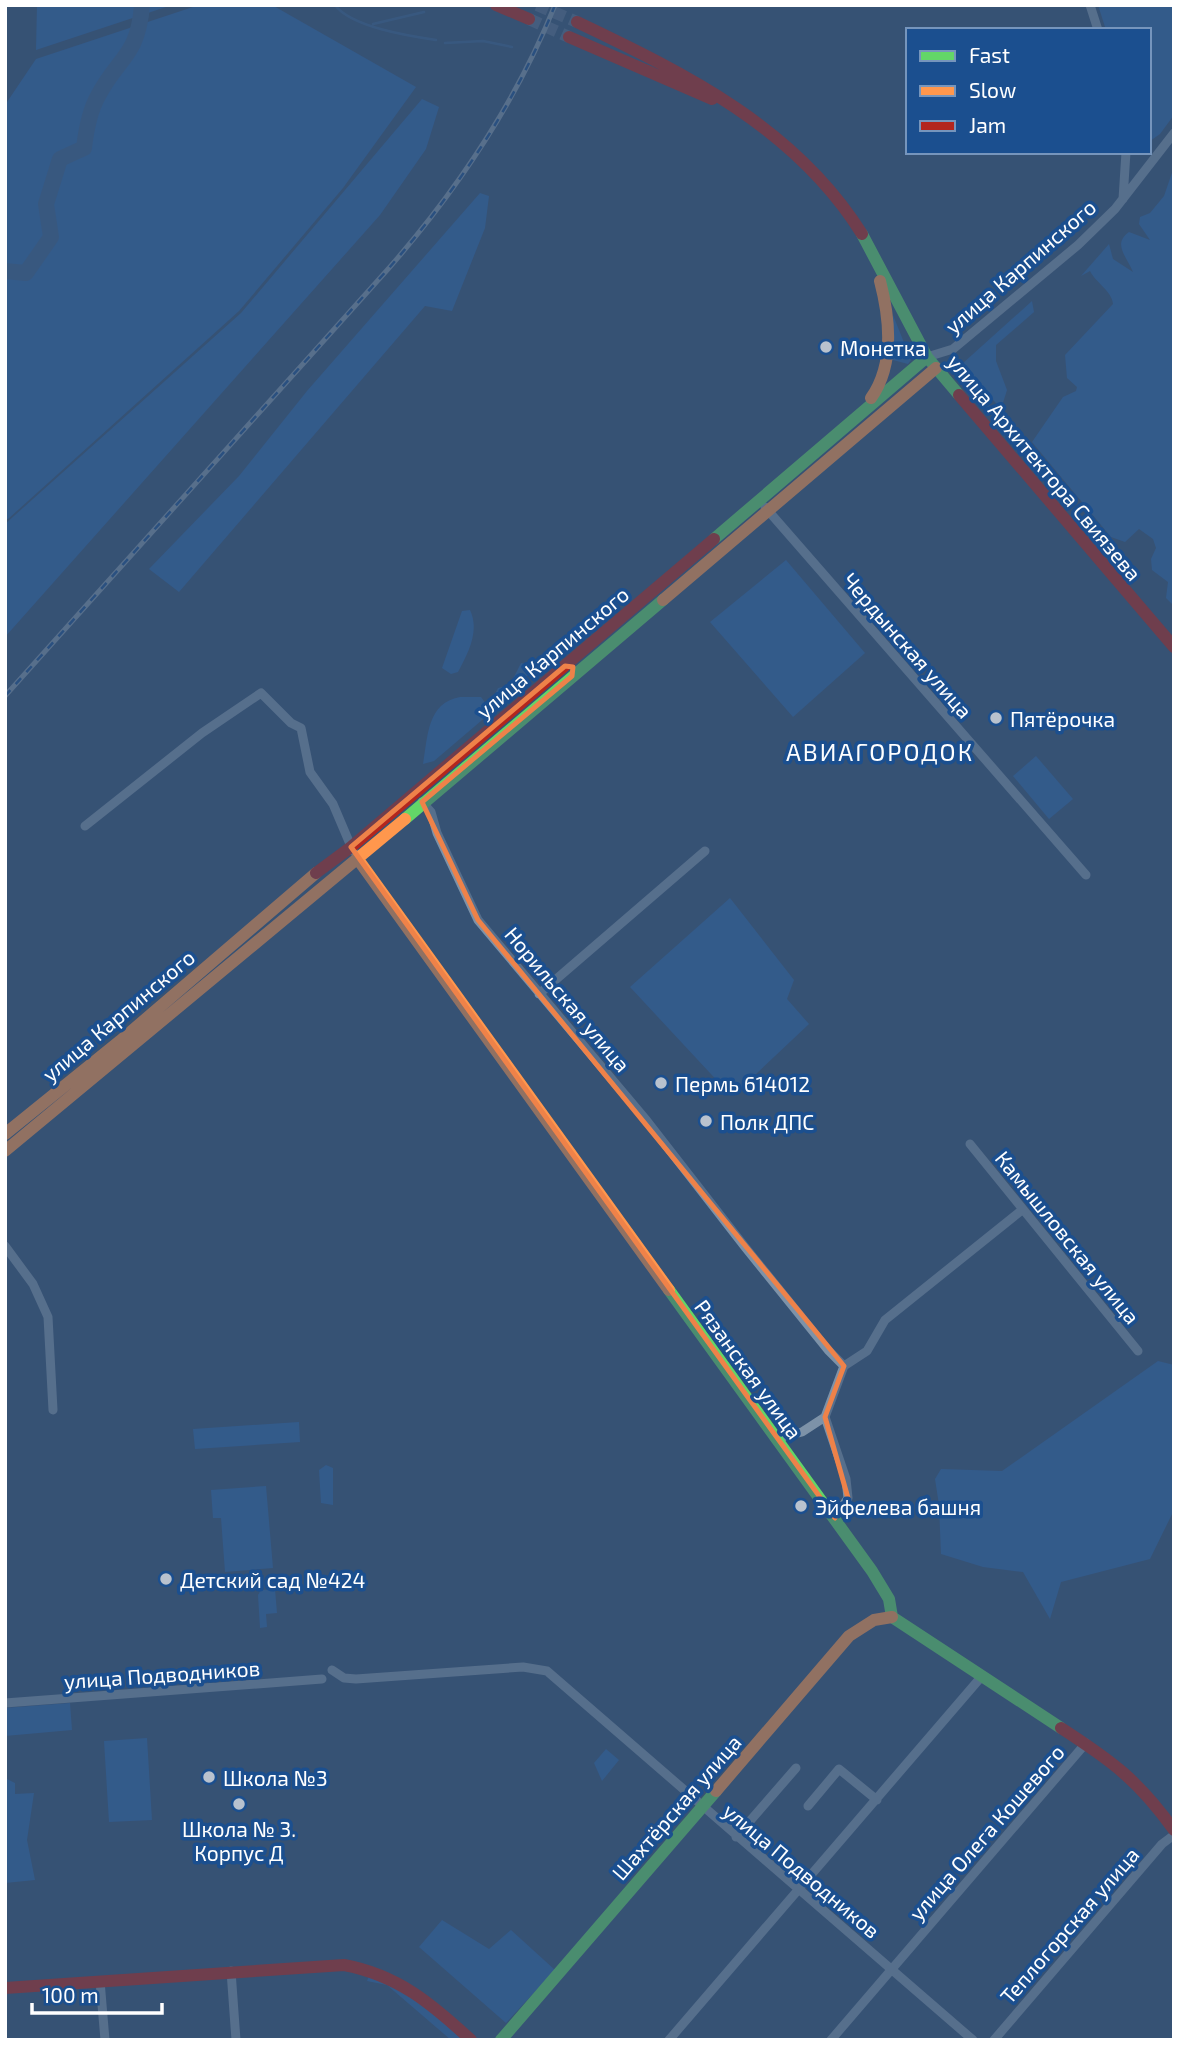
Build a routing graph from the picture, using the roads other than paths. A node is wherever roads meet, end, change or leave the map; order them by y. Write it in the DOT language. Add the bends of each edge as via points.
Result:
graph roads {
  1 [pos="496,5"];
  2 [pos="1090,5"];
  3 [pos="529,19"];
  4 [pos="576,22"];
  5 [pos="1097,28"];
  6 [pos="569,37"];
  7 [pos="741,113"];
  8 [pos="1174,133"];
  9 [pos="1126,154"];
  10 [pos="1123,201"];
  11 [pos="874,261"];
  12 [pos="953,349"];
  13 [pos="927,357"];
  14 [pos="936,368"];
  15 [pos="853,420"];
  16 [pos="764,505"];
  17 [pos="1174,647"];
  18 [pos="568,671"];
  19 [pos="422,802"];
  20 [pos="85,826"];
  21 [pos="705,851"];
  22 [pos="354,853"];
  23 [pos="1086,875"];
  24 [pos="234,942"];
  25 [pos="245,954"];
  26 [pos="539,994"];
  27 [pos="5,1134"];
  28 [pos="970,1144"];
  29 [pos="5,1151"];
  30 [pos="1022,1210"];
  31 [pos="5,1246"];
  32 [pos="1138,1351"];
  33 [pos="844,1366"];
  34 [pos="53,1410"];
  35 [pos="825,1417"];
  36 [pos="775,1439"];
  37 [pos="835,1518"];
  38 [pos="892,1617"];
  39 [pos="332,1670"];
  40 [pos="982,1676"];
  41 [pos="322,1679"];
  42 [pos="5,1703"];
  43 [pos="1086,1743"];
  44 [pos="796,1768"];
  45 [pos="877,1800"];
  46 [pos="808,1806"];
  47 [pos="702,1807"];
  48 [pos="1174,1833"];
  49 [pos="736,1837"];
  50 [pos="800,1891"];
  51 [pos="892,1970"];
  52 [pos="231,1971"];
  53 [pos="100,1981"];
  54 [pos="5,1988"];
  55 [pos="105,2040"];
  56 [pos="236,2040"];
  57 [pos="471,2040"];
  58 [pos="501,2040"];
  59 [pos="669,2040"];
  60 [pos="831,2040"];
  61 [pos="973,2040"];
  62 [pos="994,2040"];
  1 -- 3 [label="main road"];
  2 -- 5 [label="street"];
  4 -- 7 [label="main road, улица Архитектора Свиязева" via="666,64"];
  6 -- 7 [label="main road, улица Архитектора Свиязева"];
  7 -- 11 [label="main road, улица Архитектора Свиязева" via="819,175 848,213"];
  8 -- 10 [label="street, улица Карпинского"];
  9 -- 10 [label="street, улица Карпинского"];
  10 -- 12 [label="street, улица Карпинского" via="1078,245"];
  11 -- 13 [label="main road, улица Архитектора Свиязева"];
  11 -- 15 [label="main road" via="888,321 884,378"];
  12 -- 13 [label="street, улица Карпинского"];
  12 -- 14 [label="street"];
  13 -- 14 [label="main road, улица Архитектора Свиязева"];
  13 -- 15 [label="main road, улица Карпинского"];
  14 -- 16 [label="main road, улица Карпинского"];
  14 -- 17 [label="main road, улица Архитектора Свиязева"];
  15 -- 16 [label="main road, улица Карпинского"];
  16 -- 18 [label="main road, улица Карпинского"];
  16 -- 23 [label="street, Чердынская улица"];
  18 -- 19 [label="main road, улица Карпинского"];
  18 -- 22 [label="main road, улица Карпинского"];
  19 -- 22 [label="main road, улица Карпинского"];
  19 -- 26 [label="street, Норильская улица" via="432,813 478,920"];
  20 -- 22 [label="street" via="202,733 261,694 301,728 310,772 333,804"];
  21 -- 26 [label="street"];
  22 -- 24 [label="main road, улица Карпинского" via="297,887"];
  22 -- 25 [label="main road, улица Карпинского"];
  22 -- 36 [label="main road, Рязанская улица"];
  24 -- 25 [label="main road" via="247,942"];
  24 -- 27 [label="main road, улица Карпинского"];
  25 -- 29 [label="main road, улица Карпинского"];
  26 -- 33 [label="street, Норильская улица"];
  28 -- 30 [label="street, Камышловская улица"];
  30 -- 32 [label="street, Камышловская улица"];
  30 -- 33 [label="street" via="885,1320 867,1350"];
  31 -- 34 [label="street" via="33,1284 48,1317"];
  33 -- 35 [label="street"];
  35 -- 36 [label="street" via="802,1432"];
  35 -- 37 [label="street" via="848,1498"];
  36 -- 37 [label="main road, Рязанская улица"];
  37 -- 38 [label="main road, Рязанская улица" via="889,1599"];
  38 -- 40 [label="main road"];
  38 -- 47 [label="main road, Шахтёрская улица" via="874,1620 849,1636"];
  39 -- 47 [label="street, улица Подводников" via="356,1679 523,1667 547,1671"];
  40 -- 43 [label="main road"];
  40 -- 45 [label="street"];
  41 -- 42 [label="street, улица Подводников"];
  43 -- 48 [label="main road" via="1134,1780"];
  43 -- 51 [label="street, улица Олега Кошевого"];
  44 -- 49 [label="street"];
  45 -- 46 [label="street" via="839,1769"];
  45 -- 50 [label="street"];
  47 -- 49 [label="street, улица Подводников"];
  47 -- 58 [label="main road, Шахтёрская улица"];
  48 -- 62 [label="street, Теплогорская улица"];
  49 -- 50 [label="street, улица Подводников"];
  50 -- 51 [label="street, улица Подводников"];
  50 -- 59 [label="street"];
  51 -- 60 [label="street, улица Олега Кошевого"];
  51 -- 61 [label="street, улица Подводников"];
  52 -- 53 [label="main road"];
  52 -- 56 [label="street"];
  52 -- 57 [label="main road" via="344,1965 379,1971 421,1994"];
  53 -- 54 [label="main road"];
  53 -- 55 [label="street"];
}
